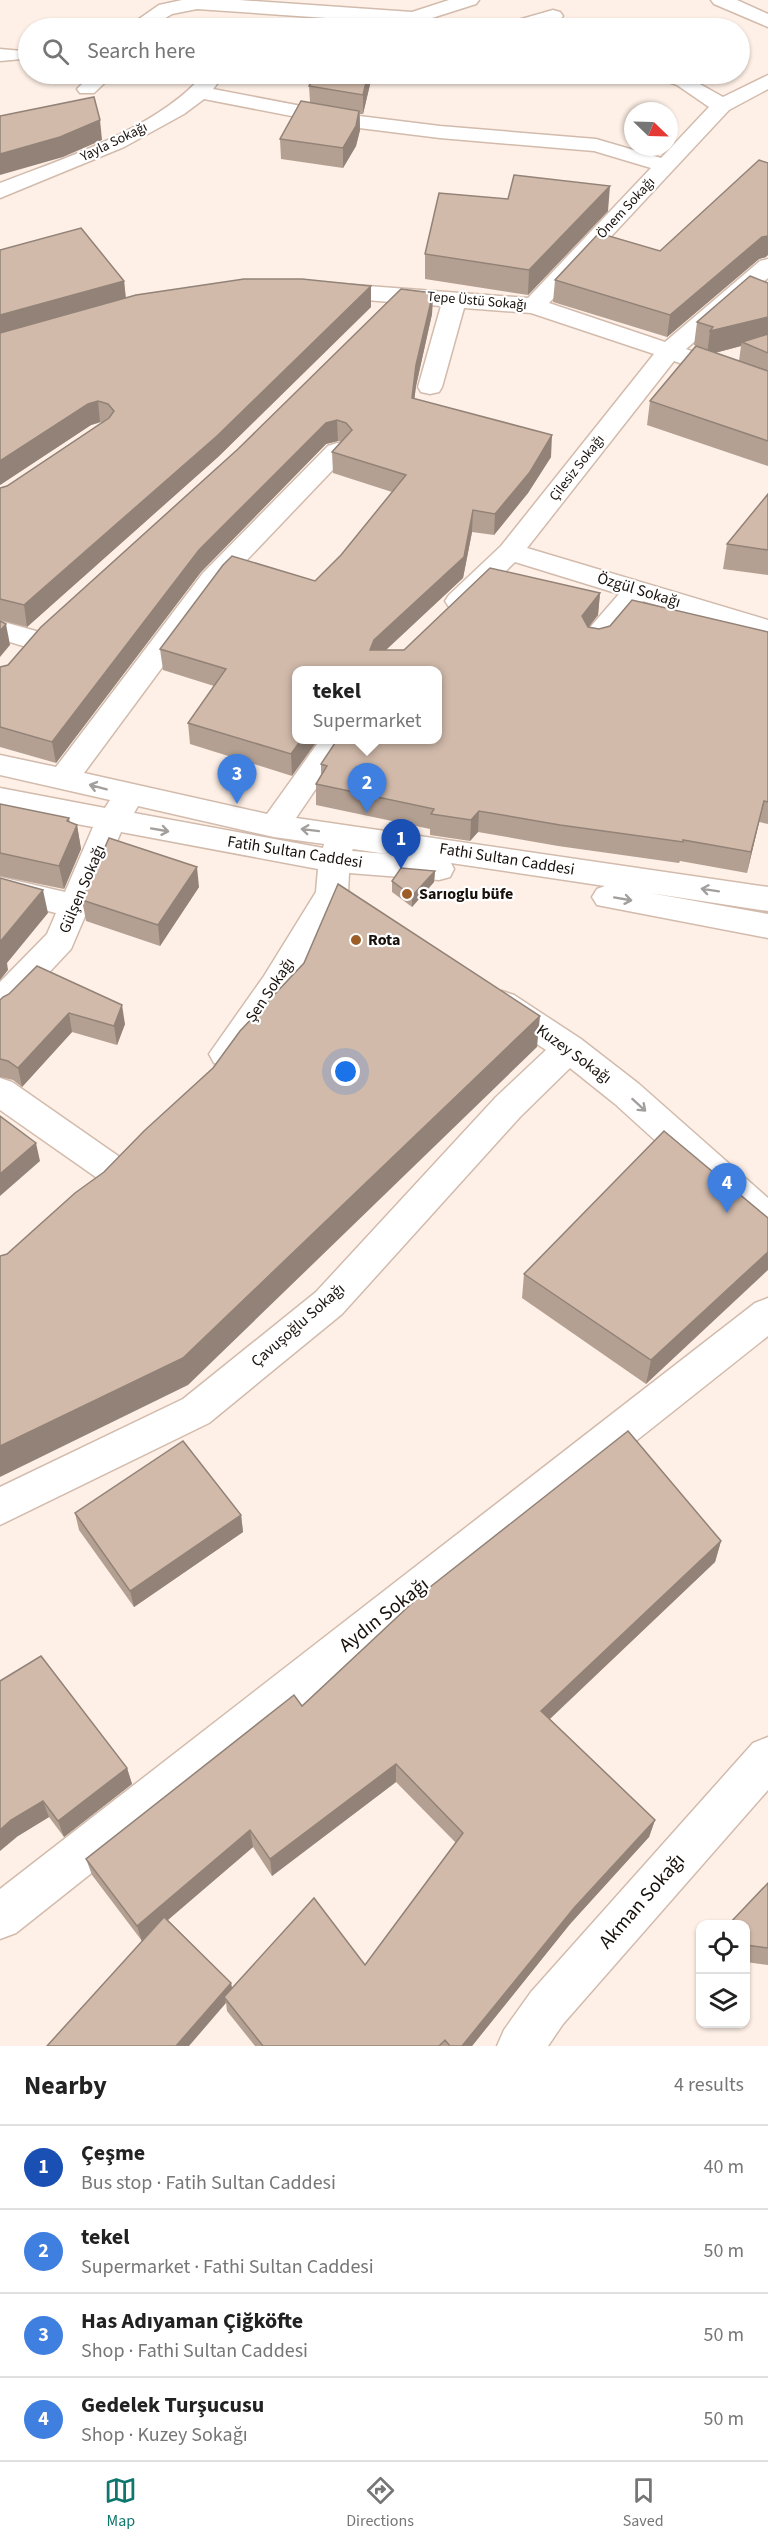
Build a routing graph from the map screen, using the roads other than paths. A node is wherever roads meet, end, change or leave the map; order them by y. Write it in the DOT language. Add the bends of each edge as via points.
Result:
graph roads {
  1 [pos="469,0"];
  2 [pos="540,0"];
  3 [pos="721,0"];
  4 [pos="433,5"];
  5 [pos="253,6"];
  6 [pos="152,18"];
  7 [pos="246,18"];
  8 [pos="555,18"];
  9 [pos="768,21"];
  10 [pos="768,81"];
  11 [pos="93,84"];
  12 [pos="206,84"];
  13 [pos="689,84"];
  14 [pos="87,89"];
  15 [pos="199,92"];
  16 [pos="722,106"];
  17 [pos="666,166"];
  18 [pos="0,191"];
  19 [pos="768,266"];
  20 [pos="302,290"];
  21 [pos="400,295"];
  22 [pos="455,299"];
  23 [pos="534,306"];
  24 [pos="375,319"];
  25 [pos="669,351"];
  26 [pos="743,355"];
  27 [pos="705,365"];
  28 [pos="430,387"];
  29 [pos="768,388"];
  30 [pos="338,451"];
  31 [pos="510,552"];
  32 [pos="637,590"];
  33 [pos="444,615"];
  34 [pos="768,629"];
  35 [pos="0,630"];
  36 [pos="596,639"];
  37 [pos="13,663"];
  38 [pos="331,744"];
  39 [pos="0,765"];
  40 [pos="65,777"];
  41 [pos="130,795"];
  42 [pos="0,799"];
  43 [pos="111,821"];
  44 [pos="274,826"];
  45 [pos="336,863"];
  46 [pos="0,888"];
  47 [pos="768,898"];
  48 [pos="73,906"];
  49 [pos="362,912"];
  50 [pos="768,926"];
  51 [pos="480,989"];
  52 [pos="0,1003"];
  53 [pos="569,1048"];
  54 [pos="209,1078"];
  55 [pos="0,1092"];
  56 [pos="137,1148"];
  57 [pos="112,1170"];
  58 [pos="86,1193"];
  59 [pos="768,1220"];
  60 [pos="768,1314"];
  61 [pos="0,1507"];
  62 [pos="768,1758"];
  63 [pos="0,1917"];
  64 [pos="520,2046"];
  1 -- 4 [label="street"];
  2 -- 8 [label="street"];
  3 -- 9 [label="street"];
  4 -- 5 [label="street" via="413,18"];
  5 -- 6 [label="street" via="197,3 166,9"];
  5 -- 7 [label="street"];
  10 -- 16 [label="street, Önem Sokağı"];
  11 -- 14 [label="street"];
  12 -- 15 [label="street, Yayla Sokağı"];
  13 -- 16 [label="street"];
  15 -- 17 [label="street" via="343,120 596,145"];
  15 -- 18 [label="street, Yayla Sokağı" via="184,106 108,147"];
  16 -- 17 [label="street, Önem Sokağı"];
  17 -- 23 [label="street, Önem Sokağı"];
  19 -- 25 [label="street, Çilesiz Sokağı"];
  20 -- 21 [label="street, Tepe Üstü Sokağı"];
  21 -- 22 [label="street, Tepe Üstü Sokağı"];
  21 -- 24 [label="street"];
  22 -- 23 [label="street, Tepe Üstü Sokağı"];
  22 -- 28 [label="street"];
  23 -- 25 [label="street, Tepe Üstü Sokağı"];
  25 -- 27 [label="street, Tepe Üstü Sokağı"];
  25 -- 31 [label="street, Çilesiz Sokağı"];
  26 -- 27 [label="street"];
  27 -- 29 [label="street, Tepe Üstü Sokağı"];
  30 -- 40 [label="street" via="213,579"];
  31 -- 32 [label="street, Özgül Sokağı"];
  31 -- 33 [label="street, Çilesiz Sokağı"];
  32 -- 34 [label="street, Özgül Sokağı"];
  32 -- 36 [label="street"];
  35 -- 37 [label="street" via="42,632"];
  38 -- 44 [label="street"];
  39 -- 40 [label="street, Fathi Sultan Caddesi"];
  41 -- 40 [label="street, Fathi Sultan Caddesi, one-way"];
  41 -- 43 [label="street, Gülşen Sokağı"];
  41 -- 44 [label="street, Fathi Sultan Caddesi"];
  42 -- 43 [label="street, Fatih Sultan Caddesi"];
  43 -- 45 [label="street, Fatih Sultan Caddesi, one-way"];
  43 -- 48 [label="street, Gülşen Sokağı"];
  45 -- 44 [label="street, Fathi Sultan Caddesi, one-way"];
  47 -- 45 [label="street, Fathi Sultan Caddesi, one-way"];
  45 -- 49 [label="street"];
  45 -- 50 [label="street, Fatih Sultan Caddesi, one-way" via="474,872"];
  45 -- 54 [label="street, Şen Sokağı" via="275,985"];
  46 -- 48 [label="street"];
  48 -- 52 [label="street, Gülşen Sokağı" via="60,941"];
  51 -- 53 [label="street, Kuzey Sokağı"];
  53 -- 59 [label="street, Kuzey Sokağı, one-way" via="627,1094"];
  53 -- 61 [label="street, Çavuşoğlu Sokağı" via="508,1107 329,1303 196,1411"];
  55 -- 57 [label="street"];
  56 -- 57 [label="street"];
  57 -- 58 [label="street"];
  60 -- 63 [label="street, Aydın Sokağı"];
  62 -- 64 [label="street, Akman Sokağı" via="547,2008"];
}
